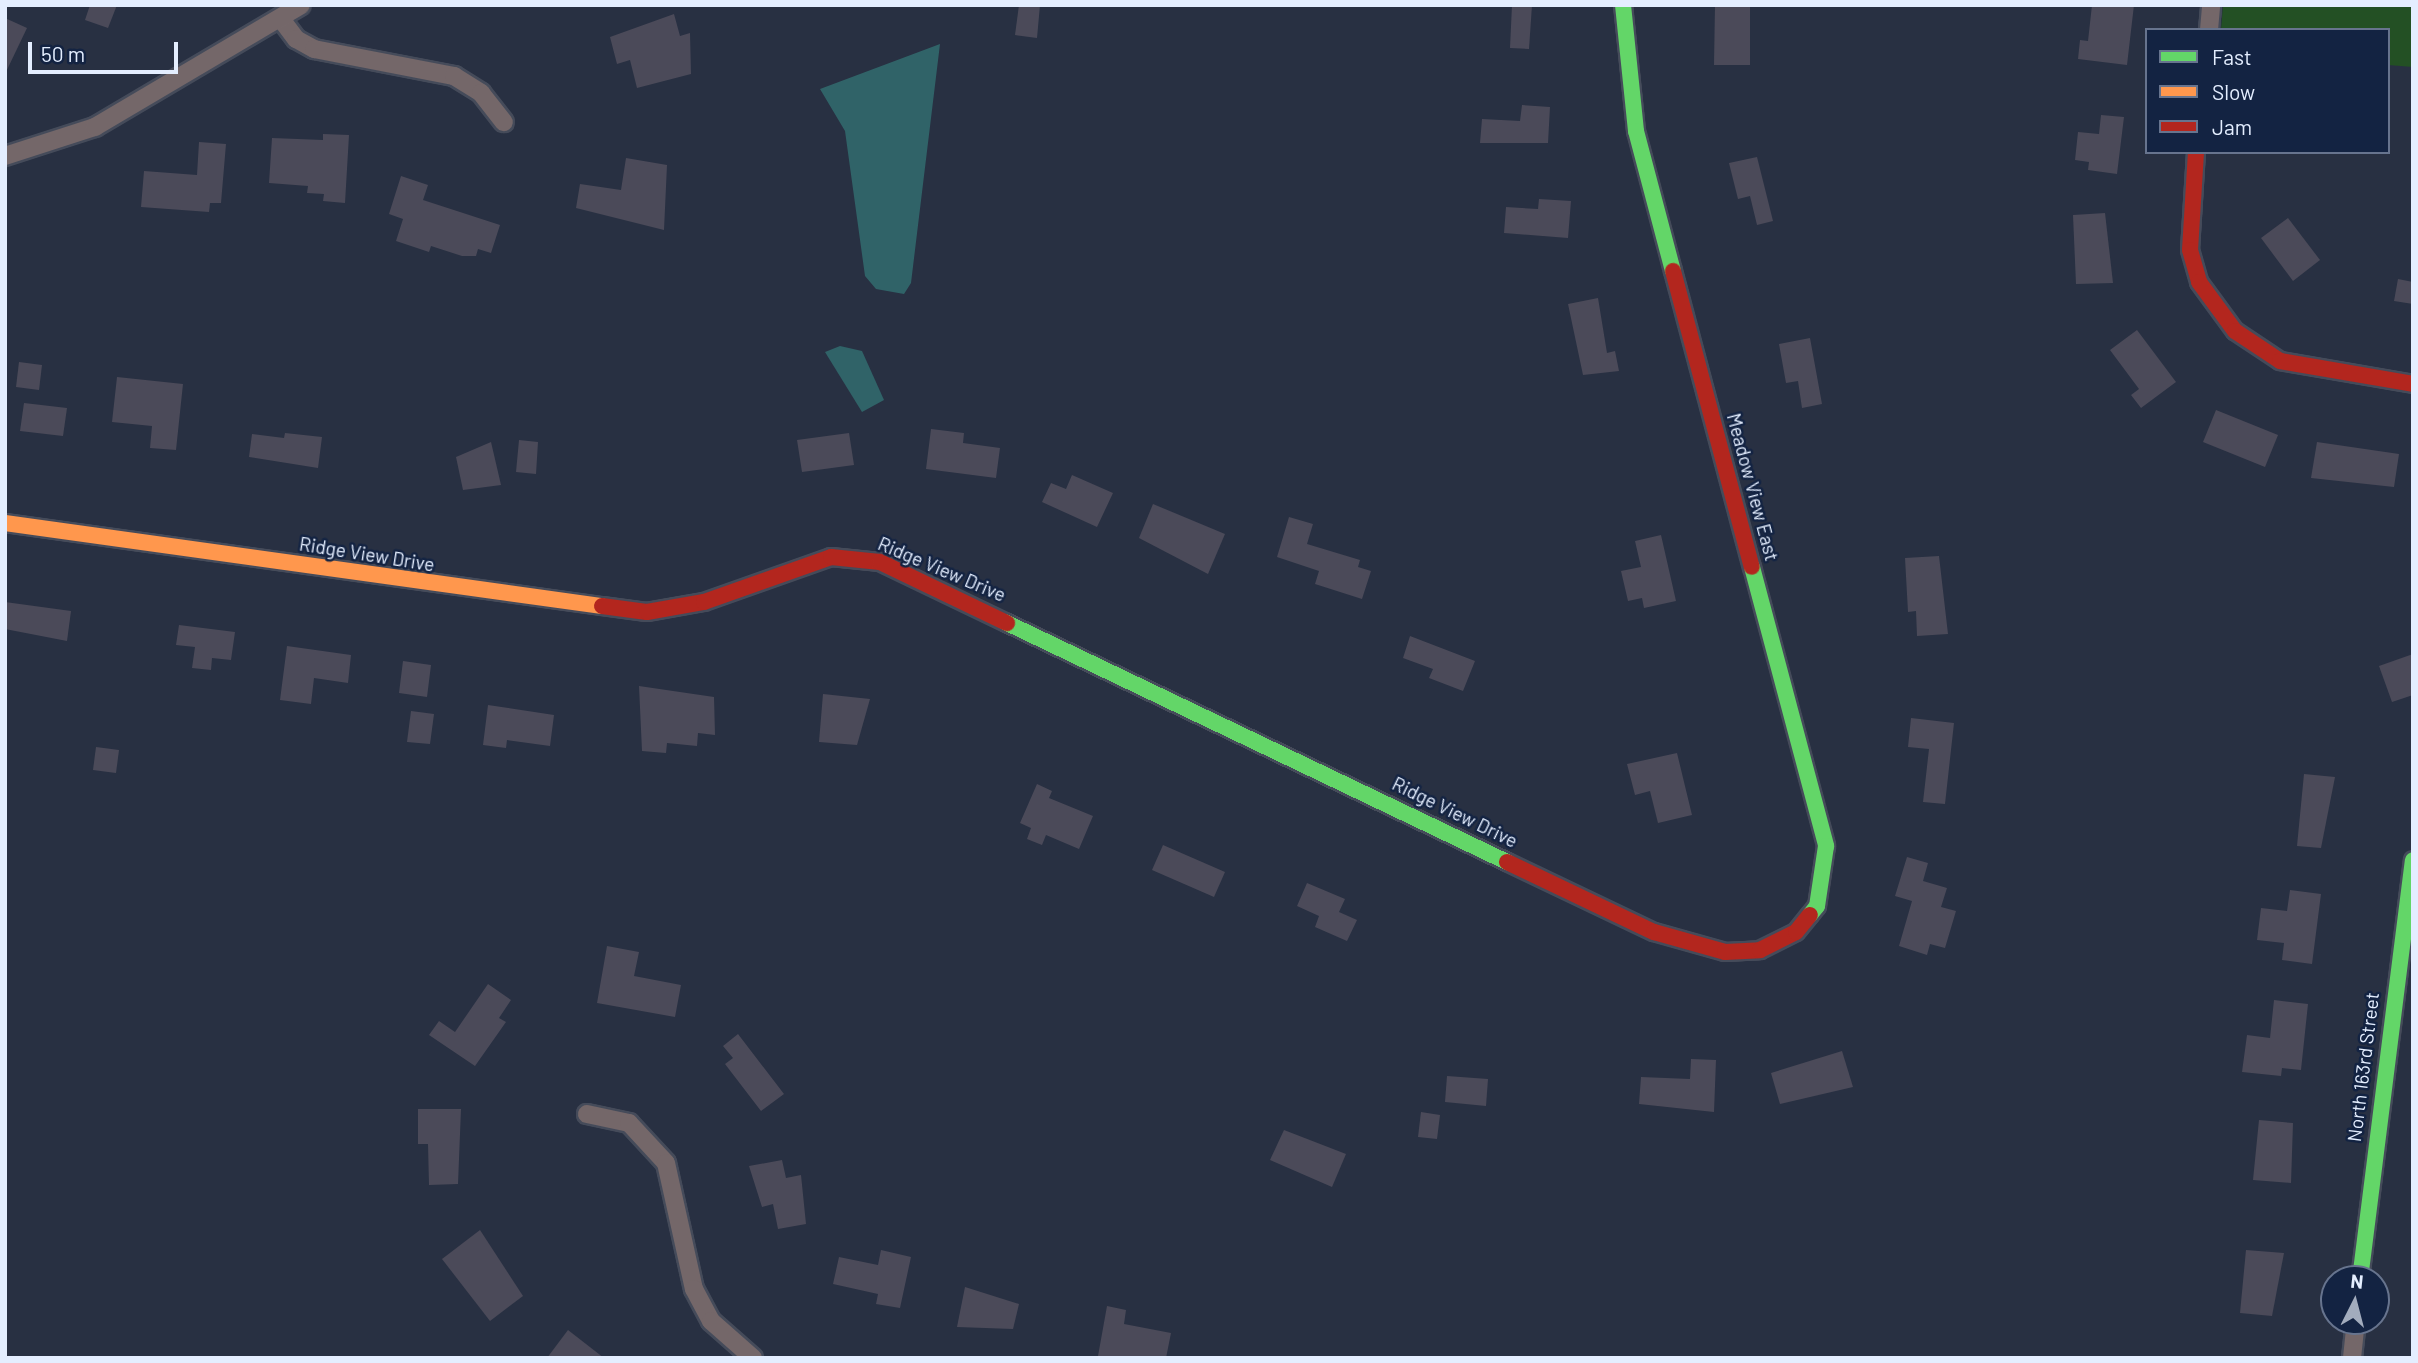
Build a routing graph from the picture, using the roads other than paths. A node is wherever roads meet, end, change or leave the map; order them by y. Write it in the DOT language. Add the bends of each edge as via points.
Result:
graph roads {
  1 [pos="301,5"];
  2 [pos="1623,5"];
  3 [pos="2211,5"];
  4 [pos="281,19"];
  5 [pos="2209,28"];
  6 [pos="504,121"];
  7 [pos="2196,154"];
  8 [pos="5,156"];
  9 [pos="2413,384"];
  10 [pos="5,523"];
  11 [pos="2413,860"];
  12 [pos="1760,950"];
  13 [pos="587,1114"];
  14 [pos="2362,1265"];
  15 [pos="2354,1335"];
  16 [pos="752,1358"];
  17 [pos="2352,1358"];
  1 -- 4 [label="street"];
  2 -- 12 [label="street, Meadow View East" via="1636,131 1826,846 1816,906 1796,932"];
  3 -- 5 [label="street"];
  4 -- 6 [label="street" via="296,39 314,49 454,76 481,93"];
  4 -- 8 [label="street" via="95,127"];
  7 -- 9 [label="street" via="2190,250 2199,282 2228,323 2255,350 2280,360"];
  10 -- 12 [label="street, Ridge View Drive" via="647,612 704,602 801,563 831,557 880,562 1654,932 1725,952"];
  11 -- 14 [label="street, North 163rd Street"];
  13 -- 16 [label="street" via="629,1123 666,1163 694,1289 711,1321"];
  15 -- 17 [label="street"];
}
